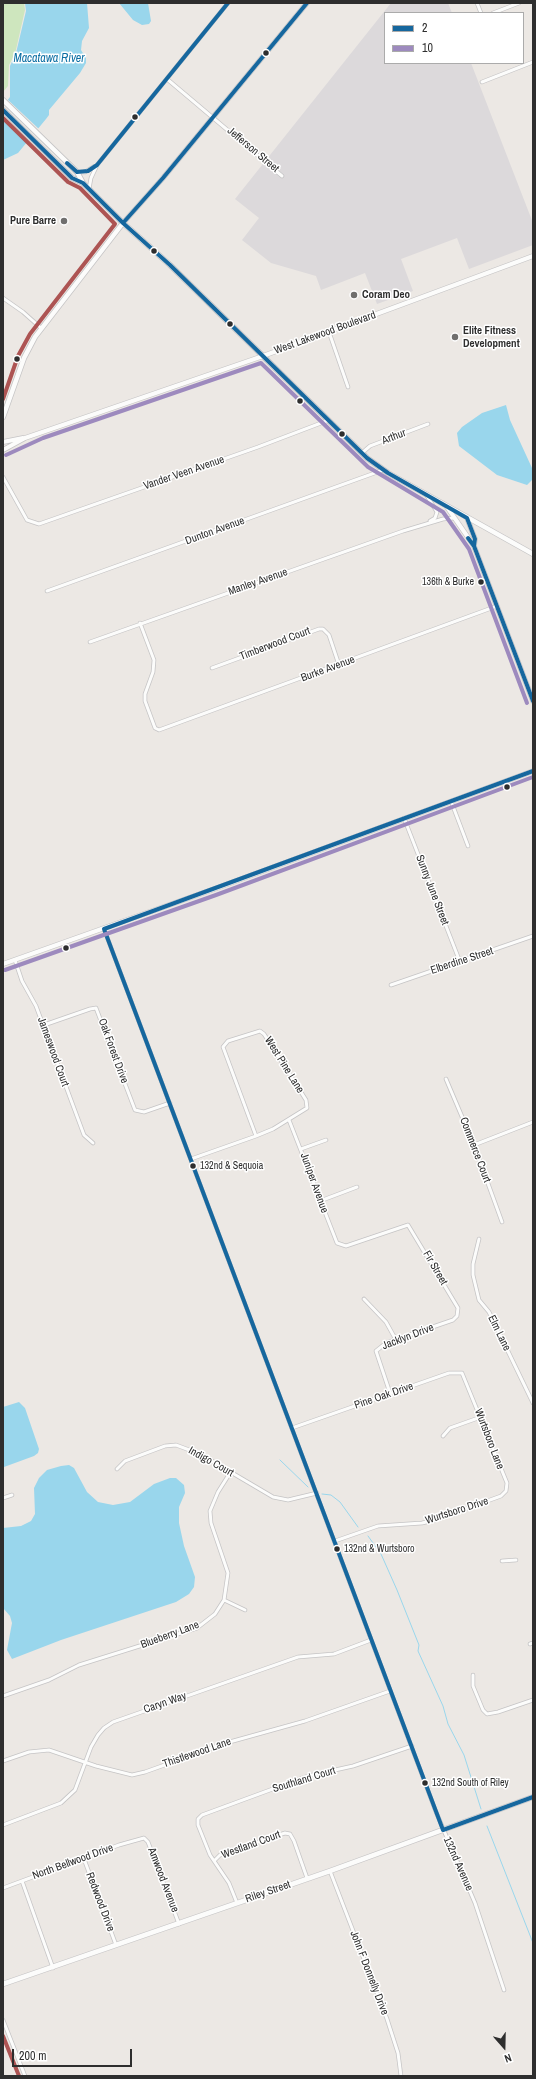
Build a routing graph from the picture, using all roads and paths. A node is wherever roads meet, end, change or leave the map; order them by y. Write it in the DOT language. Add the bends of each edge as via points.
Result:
graph roads {
  1 [pos="228,3"];
  2 [pos="307,3"];
  3 [pos="519,3"];
  4 [pos="496,12"];
  5 [pos="533,62"];
  6 [pos="167,79"];
  7 [pos="482,82"];
  8 [pos="3,100"];
  9 [pos="3,110"];
  10 [pos="213,117"];
  11 [pos="97,165"];
  12 [pos="77,172"];
  13 [pos="282,176"];
  14 [pos="83,183"];
  15 [pos="89,189"];
  16 [pos="123,223"];
  17 [pos="533,256"];
  18 [pos="3,298"];
  19 [pos="41,328"];
  20 [pos="329,332"];
  21 [pos="263,356"];
  22 [pos="348,387"];
  23 [pos="3,417"];
  24 [pos="329,420"];
  25 [pos="428,424"];
  26 [pos="25,438"];
  27 [pos="3,442"];
  28 [pos="3,450"];
  29 [pos="362,453"];
  30 [pos="384,470"];
  31 [pos="3,477"];
  32 [pos="426,495"];
  33 [pos="448,507"];
  34 [pos="454,518"];
  35 [pos="467,518"];
  36 [pos="427,523"];
  37 [pos="474,546"];
  38 [pos="533,554"];
  39 [pos="47,591"];
  40 [pos="497,606"];
  41 [pos="140,623"];
  42 [pos="90,642"];
  43 [pos="339,665"];
  44 [pos="212,668"];
  45 [pos="533,701"];
  46 [pos="533,771"];
  47 [pos="451,801"];
  48 [pos="404,818"];
  49 [pos="468,846"];
  50 [pos="104,929"];
  51 [pos="533,936"];
  52 [pos="15,960"];
  53 [pos="460,962"];
  54 [pos="3,964"];
  55 [pos="391,985"];
  56 [pos="44,1025"];
  57 [pos="446,1078"];
  58 [pos="170,1103"];
  59 [pos="289,1120"];
  60 [pos="533,1122"];
  61 [pos="256,1136"];
  62 [pos="326,1140"];
  63 [pos="93,1143"];
  64 [pos="474,1145"];
  65 [pos="301,1149"];
  66 [pos="191,1159"];
  67 [pos="357,1187"];
  68 [pos="320,1201"];
  69 [pos="502,1222"];
  70 [pos="408,1224"];
  71 [pos="479,1239"];
  72 [pos="364,1299"];
  73 [pos="458,1313"];
  74 [pos="396,1340"];
  75 [pos="468,1387"];
  76 [pos="390,1394"];
  77 [pos="533,1403"];
  78 [pos="481,1417"];
  79 [pos="292,1428"];
  80 [pos="443,1436"];
  81 [pos="117,1470"];
  82 [pos="230,1473"];
  83 [pos="506,1491"];
  84 [pos="317,1493"];
  85 [pos="12,1495"];
  86 [pos="3,1498"];
  87 [pos="335,1541"];
  88 [pos="516,1560"];
  89 [pos="502,1561"];
  90 [pos="224,1600"];
  91 [pos="245,1610"];
  92 [pos="372,1640"];
  93 [pos="473,1675"];
  94 [pos="390,1691"];
  95 [pos="3,1696"];
  96 [pos="533,1700"];
  97 [pos="412,1746"];
  98 [pos="3,1761"];
  99 [pos="86,1761"];
  100 [pos="533,1797"];
  101 [pos="3,1825"];
  102 [pos="443,1830"];
  103 [pos="144,1838"];
  104 [pos="84,1859"];
  105 [pos="214,1861"];
  106 [pos="330,1871"];
  107 [pos="307,1878"];
  108 [pos="22,1881"];
  109 [pos="3,1888"];
  110 [pos="237,1903"];
  111 [pos="179,1924"];
  112 [pos="116,1945"];
  113 [pos="53,1968"];
  114 [pos="3,1984"];
  115 [pos="504,1990"];
  116 [pos="3,2020"];
  117 [pos="25,2076"];
  118 [pos="401,2076"];
  1 -- 6 [label="street"];
  2 -- 10 [label="street"];
  3 -- 4 [label="street"];
  5 -- 7 [label="street"];
  6 -- 10 [label="street, Jefferson Street"];
  6 -- 11 [label="street"];
  8 -- 12 [label="main road"];
  9 -- 14 [label="main road" via="72,178"];
  10 -- 13 [label="street, Jefferson Street"];
  10 -- 16 [label="street"];
  11 -- 12 [label="street" via="85,172"];
  11 -- 15 [label="street"];
  12 -- 14 [label="main road"];
  14 -- 15 [label="main road"];
  15 -- 16 [label="main road"];
  16 -- 19 [label="main road"];
  16 -- 21 [label="main road"];
  17 -- 20 [label="street, West Lakewood Boulevard"];
  18 -- 19 [label="street"];
  19 -- 23 [label="main road" via="24,358"];
  20 -- 21 [label="street, West Lakewood Boulevard"];
  20 -- 22 [label="street"];
  21 -- 24 [label="main road"];
  21 -- 26 [label="street, West Lakewood Boulevard"];
  24 -- 29 [label="main road"];
  24 -- 31 [label="street, Vander Veen Avenue" via="258,448 39,524 27,520"];
  25 -- 29 [label="street, Arthur" via="370,446"];
  26 -- 27 [label="street, West Lakewood Boulevard"];
  26 -- 28 [label="street, West Lakewood Boulevard"];
  29 -- 30 [label="main road"];
  30 -- 32 [label="main road"];
  30 -- 39 [label="street, Dunton Avenue"];
  32 -- 33 [label="main road"];
  32 -- 36 [label="street" via="437,512 435,518"];
  33 -- 34 [label="street"];
  33 -- 35 [label="main road"];
  34 -- 36 [label="street, Manley Avenue"];
  34 -- 37 [label="street"];
  35 -- 37 [label="street" via="475,539"];
  35 -- 38 [label="main road"];
  36 -- 41 [label="street, Manley Avenue"];
  37 -- 40 [label="street"];
  40 -- 43 [label="street, Burke Avenue"];
  40 -- 45 [label="street"];
  41 -- 42 [label="street, Manley Avenue"];
  41 -- 43 [label="street, Burke Avenue" via="154,660 145,701 155,728 159,730"];
  43 -- 44 [label="street, Timberwood Court" via="329,635 324,629 319,629"];
  46 -- 47 [label="street"];
  47 -- 48 [label="street"];
  47 -- 49 [label="street"];
  48 -- 50 [label="street"];
  48 -- 53 [label="street, Sunny June Street"];
  50 -- 52 [label="street"];
  50 -- 58 [label="street, 132nd Avenue"];
  51 -- 53 [label="street, Elberdine Street"];
  52 -- 54 [label="street"];
  52 -- 56 [label="street, Jameswood Court" via="22,981"];
  53 -- 55 [label="street, Elberdine Street"];
  56 -- 58 [label="street, Oak Forest Drive" via="96,1008 135,1110 144,1112"];
  56 -- 63 [label="street, Jameswood Court" via="84,1135"];
  57 -- 64 [label="street, Commerce Court"];
  58 -- 66 [label="street, 132nd Avenue"];
  59 -- 61 [label="street"];
  59 -- 61 [label="street, West Pine Lane" via="304,1111 308,1105 264,1034 256,1031 224,1044 224,1052"];
  59 -- 65 [label="street, Juniper Avenue"];
  60 -- 64 [label="street"];
  61 -- 66 [label="street"];
  62 -- 65 [label="street"];
  64 -- 69 [label="street, Commerce Court"];
  65 -- 68 [label="street, Juniper Avenue"];
  66 -- 79 [label="street, 132nd Avenue"];
  67 -- 68 [label="street"];
  68 -- 70 [label="street, Juniper Avenue" via="335,1239 340,1245 346,1246"];
  70 -- 73 [label="street, Fir Street" via="458,1308"];
  71 -- 77 [label="street, Elm Lane" via="473,1264 479,1300 489,1312"];
  72 -- 74 [label="street" via="386,1322"];
  73 -- 74 [label="street, Jacklyn Drive" via="453,1320"];
  74 -- 76 [label="street, Jacklyn Drive" via="380,1346 376,1351"];
  75 -- 76 [label="street, Pine Oak Drive" via="464,1375 454,1372"];
  75 -- 78 [label="street, Wurtsboro Lane"];
  76 -- 79 [label="street, Pine Oak Drive"];
  78 -- 80 [label="street" via="450,1428"];
  78 -- 83 [label="street, Wurtsboro Lane" via="506,1483"];
  79 -- 84 [label="street, 132nd Avenue"];
  81 -- 82 [label="street, Indigo Court" via="125,1461 165,1446 176,1445 200,1454"];
  82 -- 84 [label="street, Indigo Court" via="280,1499 288,1500"];
  82 -- 90 [label="street, Blueberry Lane" via="218,1492 210,1512 211,1523 228,1573"];
  83 -- 87 [label="street, Wurtsboro Drive" via="496,1498 435,1520 378,1526"];
  84 -- 87 [label="street, 132nd Avenue"];
  85 -- 86 [label="street"];
  87 -- 92 [label="street, 132nd Avenue"];
  88 -- 89 [label="street"];
  90 -- 91 [label="street"];
  90 -- 95 [label="street, Blueberry Lane" via="215,1614 197,1628 79,1665 49,1680"];
  92 -- 94 [label="street, 132nd Avenue"];
  92 -- 99 [label="street, Caryn Way" via="334,1654 298,1657 125,1717 104,1728 91,1747"];
  93 -- 96 [label="street" via="473,1686 487,1714"];
  94 -- 97 [label="street, 132nd Avenue"];
  94 -- 99 [label="street, Thistlewood Lane" via="305,1721 226,1743 132,1775"];
  97 -- 102 [label="street, 132nd Avenue"];
  97 -- 105 [label="street, Southland Court" via="353,1766 308,1776 202,1815 198,1819 198,1825"];
  98 -- 99 [label="street, Thistlewood Lane" via="42,1749"];
  99 -- 101 [label="street, Caryn Way" via="75,1790 62,1804"];
  100 -- 102 [label="main road, Riley Street"];
  102 -- 106 [label="main road, Riley Street"];
  102 -- 115 [label="street, 132nd Avenue" via="475,1903"];
  103 -- 104 [label="street, North Bellwood Drive"];
  103 -- 111 [label="street, Amwood Avenue" via="148,1842"];
  104 -- 108 [label="street, North Bellwood Drive"];
  104 -- 112 [label="street, Redwood Drive"];
  105 -- 107 [label="street, Westland Court" via="220,1855 285,1832 294,1840"];
  105 -- 110 [label="street" via="229,1883"];
  106 -- 107 [label="main road, Riley Street"];
  106 -- 118 [label="street, John F Donnelly Drive" via="386,2018 398,2053"];
  107 -- 110 [label="main road, Riley Street"];
  108 -- 109 [label="street, North Bellwood Drive"];
  108 -- 113 [label="street"];
  110 -- 111 [label="main road, Riley Street"];
  111 -- 112 [label="main road, Riley Street"];
  112 -- 113 [label="main road, Riley Street"];
  113 -- 114 [label="main road, Riley Street"];
  116 -- 117 [label="street"];
}
